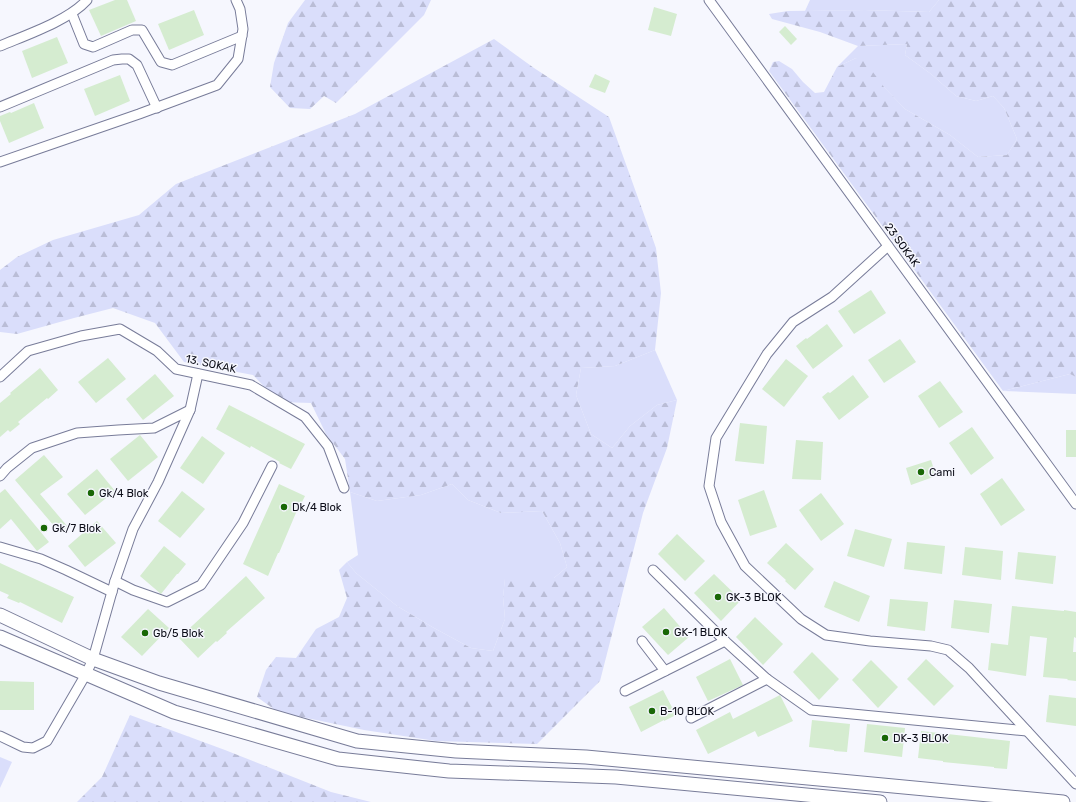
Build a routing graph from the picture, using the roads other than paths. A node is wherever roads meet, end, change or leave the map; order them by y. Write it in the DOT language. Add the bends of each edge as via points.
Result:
graph roads {
  1 [pos="87,0"];
  2 [pos="236,0"];
  3 [pos="709,0"];
  4 [pos="72,14"];
  5 [pos="242,36"];
  6 [pos="0,46"];
  7 [pos="0,107"];
  8 [pos="157,108"];
  9 [pos="0,161"];
  10 [pos="888,246"];
  11 [pos="198,374"];
  12 [pos="0,377"];
  13 [pos="190,410"];
  14 [pos="272,466"];
  15 [pos="0,476"];
  16 [pos="344,488"];
  17 [pos="1076,504"];
  18 [pos="0,547"];
  19 [pos="653,570"];
  20 [pos="115,581"];
  21 [pos="112,592"];
  22 [pos="0,615"];
  23 [pos="0,637"];
  24 [pos="642,641"];
  25 [pos="725,641"];
  26 [pos="93,659"];
  27 [pos="665,671"];
  28 [pos="86,674"];
  29 [pos="767,679"];
  30 [pos="625,692"];
  31 [pos="691,718"];
  32 [pos="1027,731"];
  33 [pos="0,736"];
  34 [pos="1076,784"];
  35 [pos="880,802"];
  36 [pos="1063,802"];
  1 -- 4 [label="street"];
  2 -- 5 [label="street" via="240,9"];
  3 -- 10 [label="street, 23 SOKAK"];
  4 -- 5 [label="street" via="84,44 93,47 132,30 142,30 161,62 172,65"];
  4 -- 6 [label="street"];
  5 -- 8 [label="street" via="238,59 217,85"];
  7 -- 8 [label="street" via="113,60 129,59 137,65"];
  8 -- 9 [label="street"];
  10 -- 17 [label="street, 23 SOKAK"];
  10 -- 32 [label="street" via="832,297 793,322 767,354 716,438 710,486 721,522 745,566 801,619 826,635 948,650"];
  11 -- 12 [label="street, 13. SOKAK" via="176,369 157,351 120,329 81,336 28,352"];
  11 -- 13 [label="street"];
  11 -- 16 [label="street, 13. SOKAK" via="251,385 304,417 328,446"];
  13 -- 15 [label="street" via="154,428 77,433 32,448 6,468"];
  13 -- 20 [label="street" via="158,482 133,529"];
  14 -- 20 [label="street" via="243,523 200,585 167,602"];
  18 -- 21 [label="street" via="41,559"];
  19 -- 25 [label="street"];
  20 -- 21 [label="street"];
  21 -- 26 [label="street"];
  22 -- 26 [label="street"];
  23 -- 28 [label="street"];
  24 -- 27 [label="street"];
  25 -- 27 [label="street"];
  25 -- 29 [label="street"];
  26 -- 28 [label="street"];
  26 -- 36 [label="street" via="159,683 357,741 456,750 586,757"];
  27 -- 30 [label="street"];
  28 -- 33 [label="street" via="47,741 33,748 23,747"];
  28 -- 35 [label="street" via="174,712 338,758 449,771 616,777"];
  29 -- 31 [label="street"];
  29 -- 32 [label="street" via="811,710"];
  32 -- 34 [label="street"];
}
